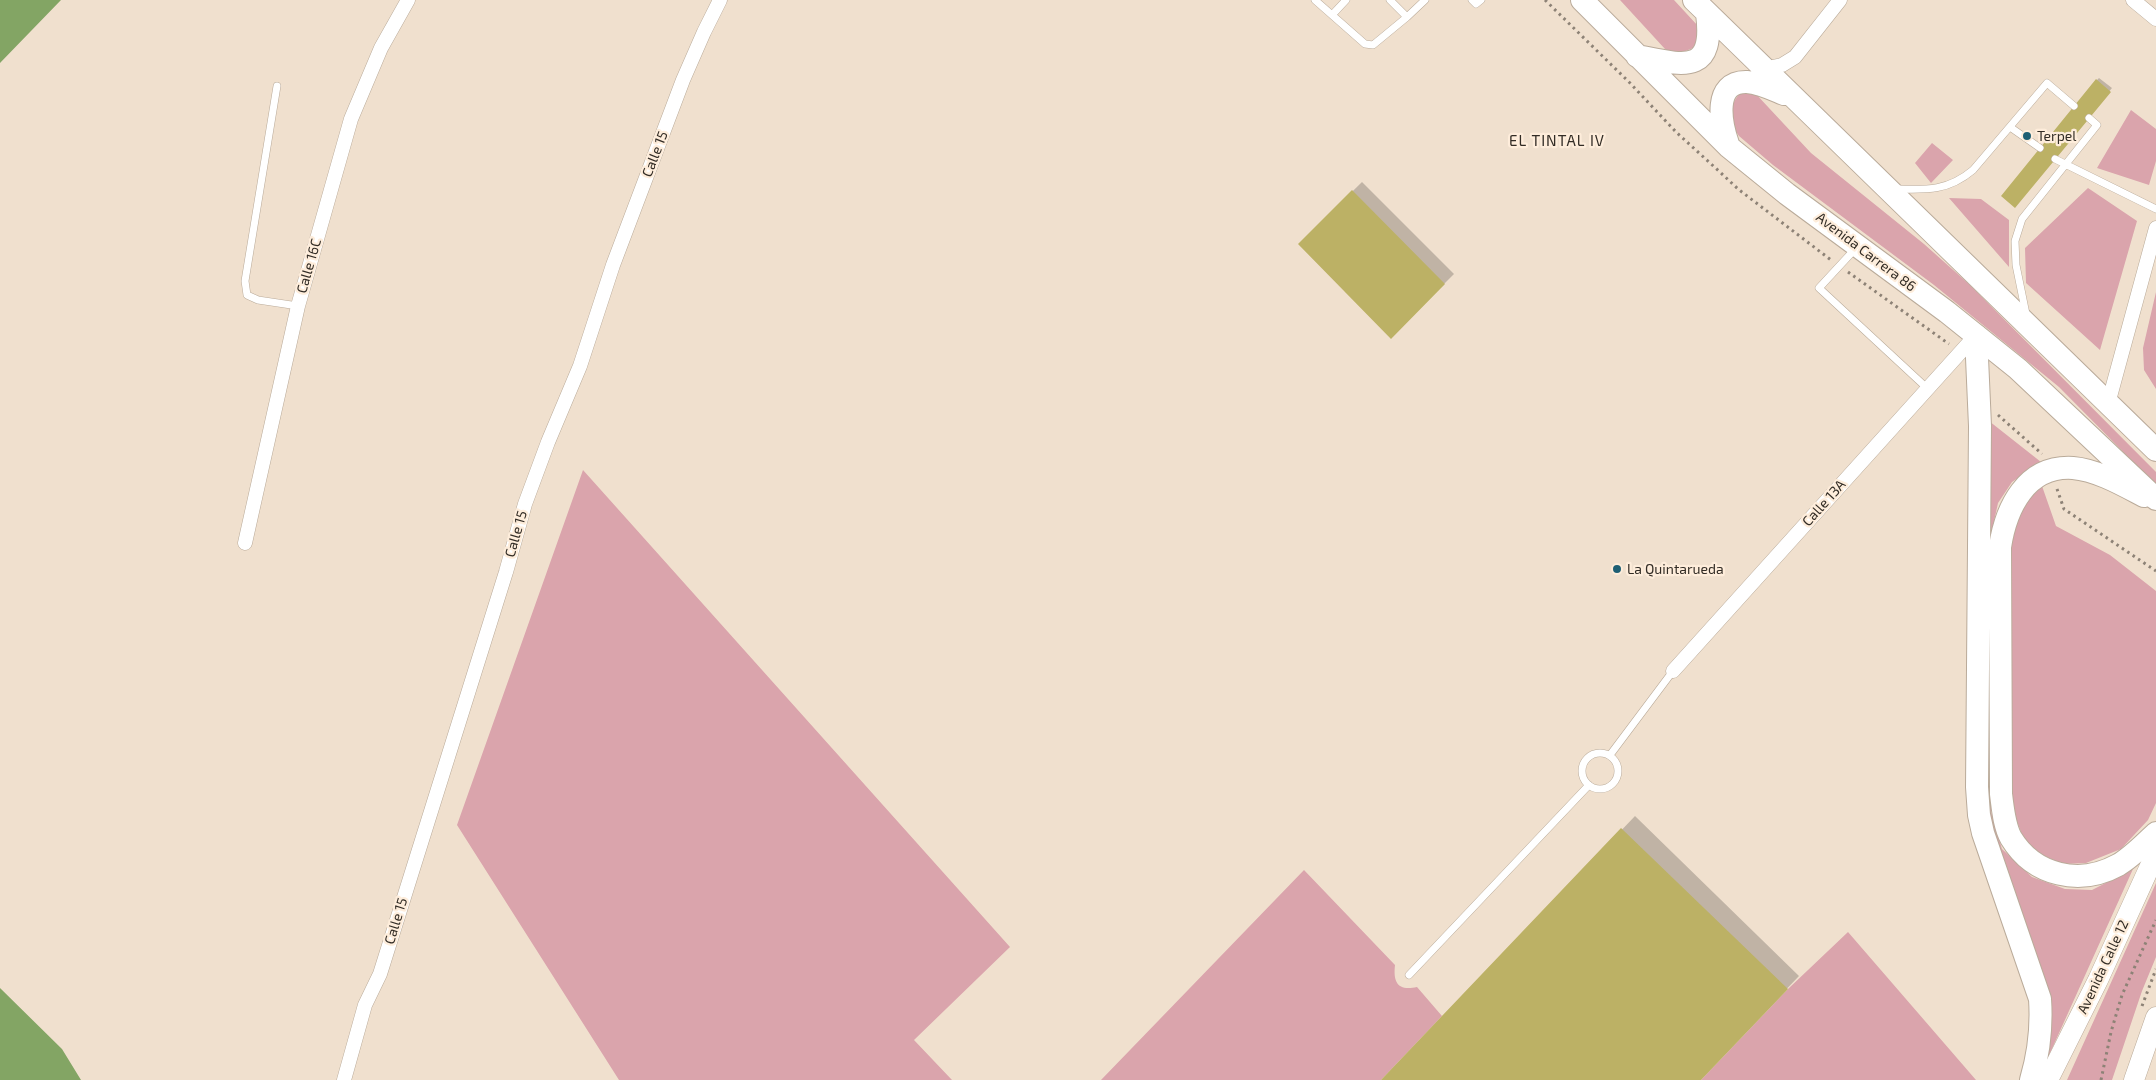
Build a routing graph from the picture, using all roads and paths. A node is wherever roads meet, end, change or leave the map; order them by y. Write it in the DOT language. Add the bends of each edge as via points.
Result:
graph roads {
  1 [pos="408,0"];
  2 [pos="720,0"];
  3 [pos="1315,0"];
  4 [pos="1346,0"];
  5 [pos="1390,0"];
  6 [pos="1424,0"];
  7 [pos="1472,0"];
  8 [pos="1481,0"];
  9 [pos="1582,0"];
  10 [pos="1840,0"];
  11 [pos="2133,0"];
  12 [pos="1700,6"];
  13 [pos="1332,15"];
  14 [pos="1407,17"];
  15 [pos="2156,19"];
  16 [pos="1637,56"];
  17 [pos="1764,69"];
  18 [pos="278,86"];
  19 [pos="1792,96"];
  20 [pos="2074,106"];
  21 [pos="2089,118"];
  22 [pos="2010,127"];
  23 [pos="1729,147"];
  24 [pos="2040,148"];
  25 [pos="2056,159"];
  26 [pos="2065,165"];
  27 [pos="1887,189"];
  28 [pos="2156,209"];
  29 [pos="2156,228"];
  30 [pos="1858,246"];
  31 [pos="2153,248"];
  32 [pos="298,306"];
  33 [pos="2028,326"];
  34 [pos="1976,335"];
  35 [pos="1928,388"];
  36 [pos="2108,404"];
  37 [pos="1996,412"];
  38 [pos="2156,450"];
  39 [pos="2045,456"];
  40 [pos="2156,499"];
  41 [pos="2156,503"];
  42 [pos="2064,509"];
  43 [pos="245,543"];
  44 [pos="2156,571"];
  45 [pos="1673,671"];
  46 [pos="1610,755"];
  47 [pos="1589,785"];
  48 [pos="2156,833"];
  49 [pos="2156,853"];
  50 [pos="2156,920"];
  51 [pos="1409,975"];
  52 [pos="2156,1016"];
  53 [pos="344,1080"];
  54 [pos="2031,1080"];
  55 [pos="2048,1080"];
  56 [pos="2101,1080"];
  57 [pos="2134,1080"];
  1 -- 32 [label="street, Calle 16C" via="381,48 351,120"];
  2 -- 53 [label="street, Calle 15" via="680,89 613,265 580,366 525,504 380,974 365,1004"];
  3 -- 13 [label="lane"];
  4 -- 13 [label="lane"];
  5 -- 14 [label="lane"];
  6 -- 14 [label="lane"];
  7 -- 8 [label="lane" via="1476,4"];
  9 -- 16 [label="main road, Avenida Carrera 86"];
  10 -- 17 [label="street" via="1796,57 1782,65"];
  11 -- 15 [label="street"];
  12 -- 16 [label="main road" via="1709,41 1702,54 1681,64"];
  12 -- 17 [label="main road"];
  13 -- 14 [label="lane" via="1365,44 1373,45"];
  16 -- 23 [label="main road, Avenida Carrera 86"];
  17 -- 19 [label="main road"];
  18 -- 32 [label="lane" via="245,281 247,295 258,300"];
  19 -- 23 [label="main road" via="1757,83 1740,83 1729,88 1724,95 1720,115"];
  19 -- 27 [label="main road"];
  20 -- 22 [label="lane" via="2047,83"];
  21 -- 26 [label="lane" via="2098,125"];
  22 -- 24 [label="lane"];
  22 -- 27 [label="lane" via="1960,181 1932,189"];
  23 -- 30 [label="main road, Avenida Carrera 86"];
  25 -- 26 [label="lane"];
  26 -- 28 [label="lane"];
  26 -- 33 [label="lane" via="2022,218 2015,240 2016,265"];
  27 -- 33 [label="main road"];
  29 -- 31 [label="street"];
  30 -- 34 [label="main road, Avenida Carrera 86"];
  30 -- 35 [label="lane" via="1819,288"];
  31 -- 36 [label="street"];
  32 -- 43 [label="street, Calle 16C"];
  33 -- 36 [label="main road"];
  34 -- 35 [label="street, Calle 13A"];
  34 -- 40 [label="main road, Avenida Carrera 86" via="2041,388"];
  34 -- 54 [label="main road" via="1980,426 1977,787 1983,833 2040,1000 2040,1046"];
  35 -- 45 [label="street, Calle 13A"];
  36 -- 38 [label="main road"];
  37 -- 39 [label="path"];
  41 -- 48 [label="main road" via="2096,474 2073,468 2050,470 2019,493 2003,527 2000,547 2001,794 2004,819 2011,837 2026,859 2046,870 2073,876 2099,873 2118,865"];
  42 -- 44 [label="path"];
  45 -- 46 [label="lane"];
  46 -- 47 [label="lane" via="1595,753 1583,764 1584,780"];
  46 -- 47 [label="lane" via="1619,769 1613,784 1598,789"];
  47 -- 51 [label="lane"];
  49 -- 55 [label="main road, Avenida Calle 12"];
  50 -- 56 [label="path" via="2122,995"];
  52 -- 57 [label="main road"];
}
